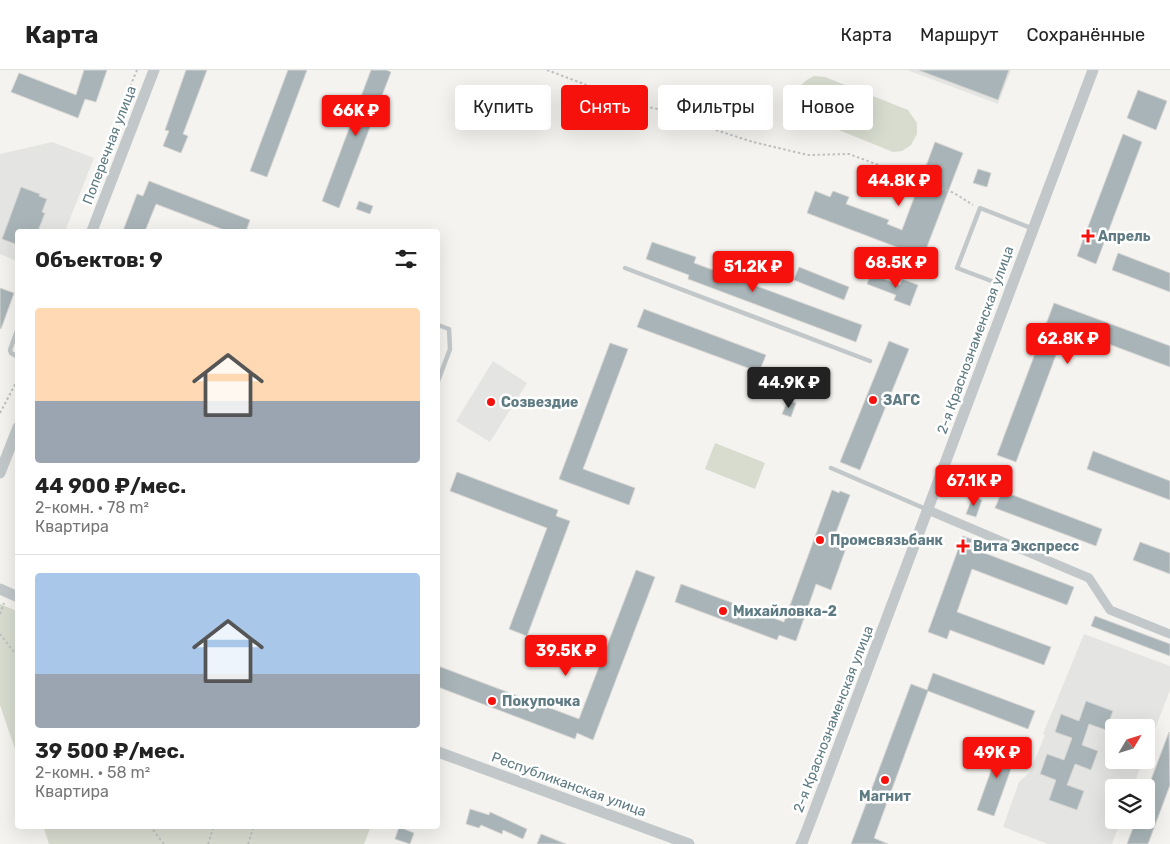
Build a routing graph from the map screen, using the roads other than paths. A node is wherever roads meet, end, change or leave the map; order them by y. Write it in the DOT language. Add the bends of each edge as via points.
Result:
graph roads {
  1 [pos="154,70"];
  2 [pos="1093,70"];
  3 [pos="1033,228"];
  4 [pos="93,229"];
  5 [pos="624,268"];
  6 [pos="1010,288"];
  7 [pos="440,326"];
  8 [pos="15,336"];
  9 [pos="15,354"];
  10 [pos="870,361"];
  11 [pos="440,376"];
  12 [pos="15,435"];
  13 [pos="831,468"];
  14 [pos="0,473"];
  15 [pos="928,510"];
  16 [pos="1170,634"];
  17 [pos="440,753"];
  18 [pos="690,844"];
  19 [pos="802,844"];
  1 -- 4 [label="street, Поперечная улица"];
  2 -- 3 [label="street, 2-я Краснознаменская улица"];
  3 -- 6 [label="street, 2-я Краснознаменская улица"];
  3 -- 6 [label="lane" via="980,208 957,268"];
  5 -- 10 [label="lane"];
  6 -- 15 [label="street, 2-я Краснознаменская улица"];
  7 -- 11 [label="lane" via="449,329 450,349"];
  8 -- 9 [label="lane" via="10,350"];
  12 -- 14 [label="street"];
  13 -- 15 [label="lane"];
  15 -- 16 [label="street" via="1089,578 1110,610"];
  15 -- 19 [label="street, 2-я Краснознаменская улица"];
  17 -- 18 [label="street, Республиканская улица"];
}
